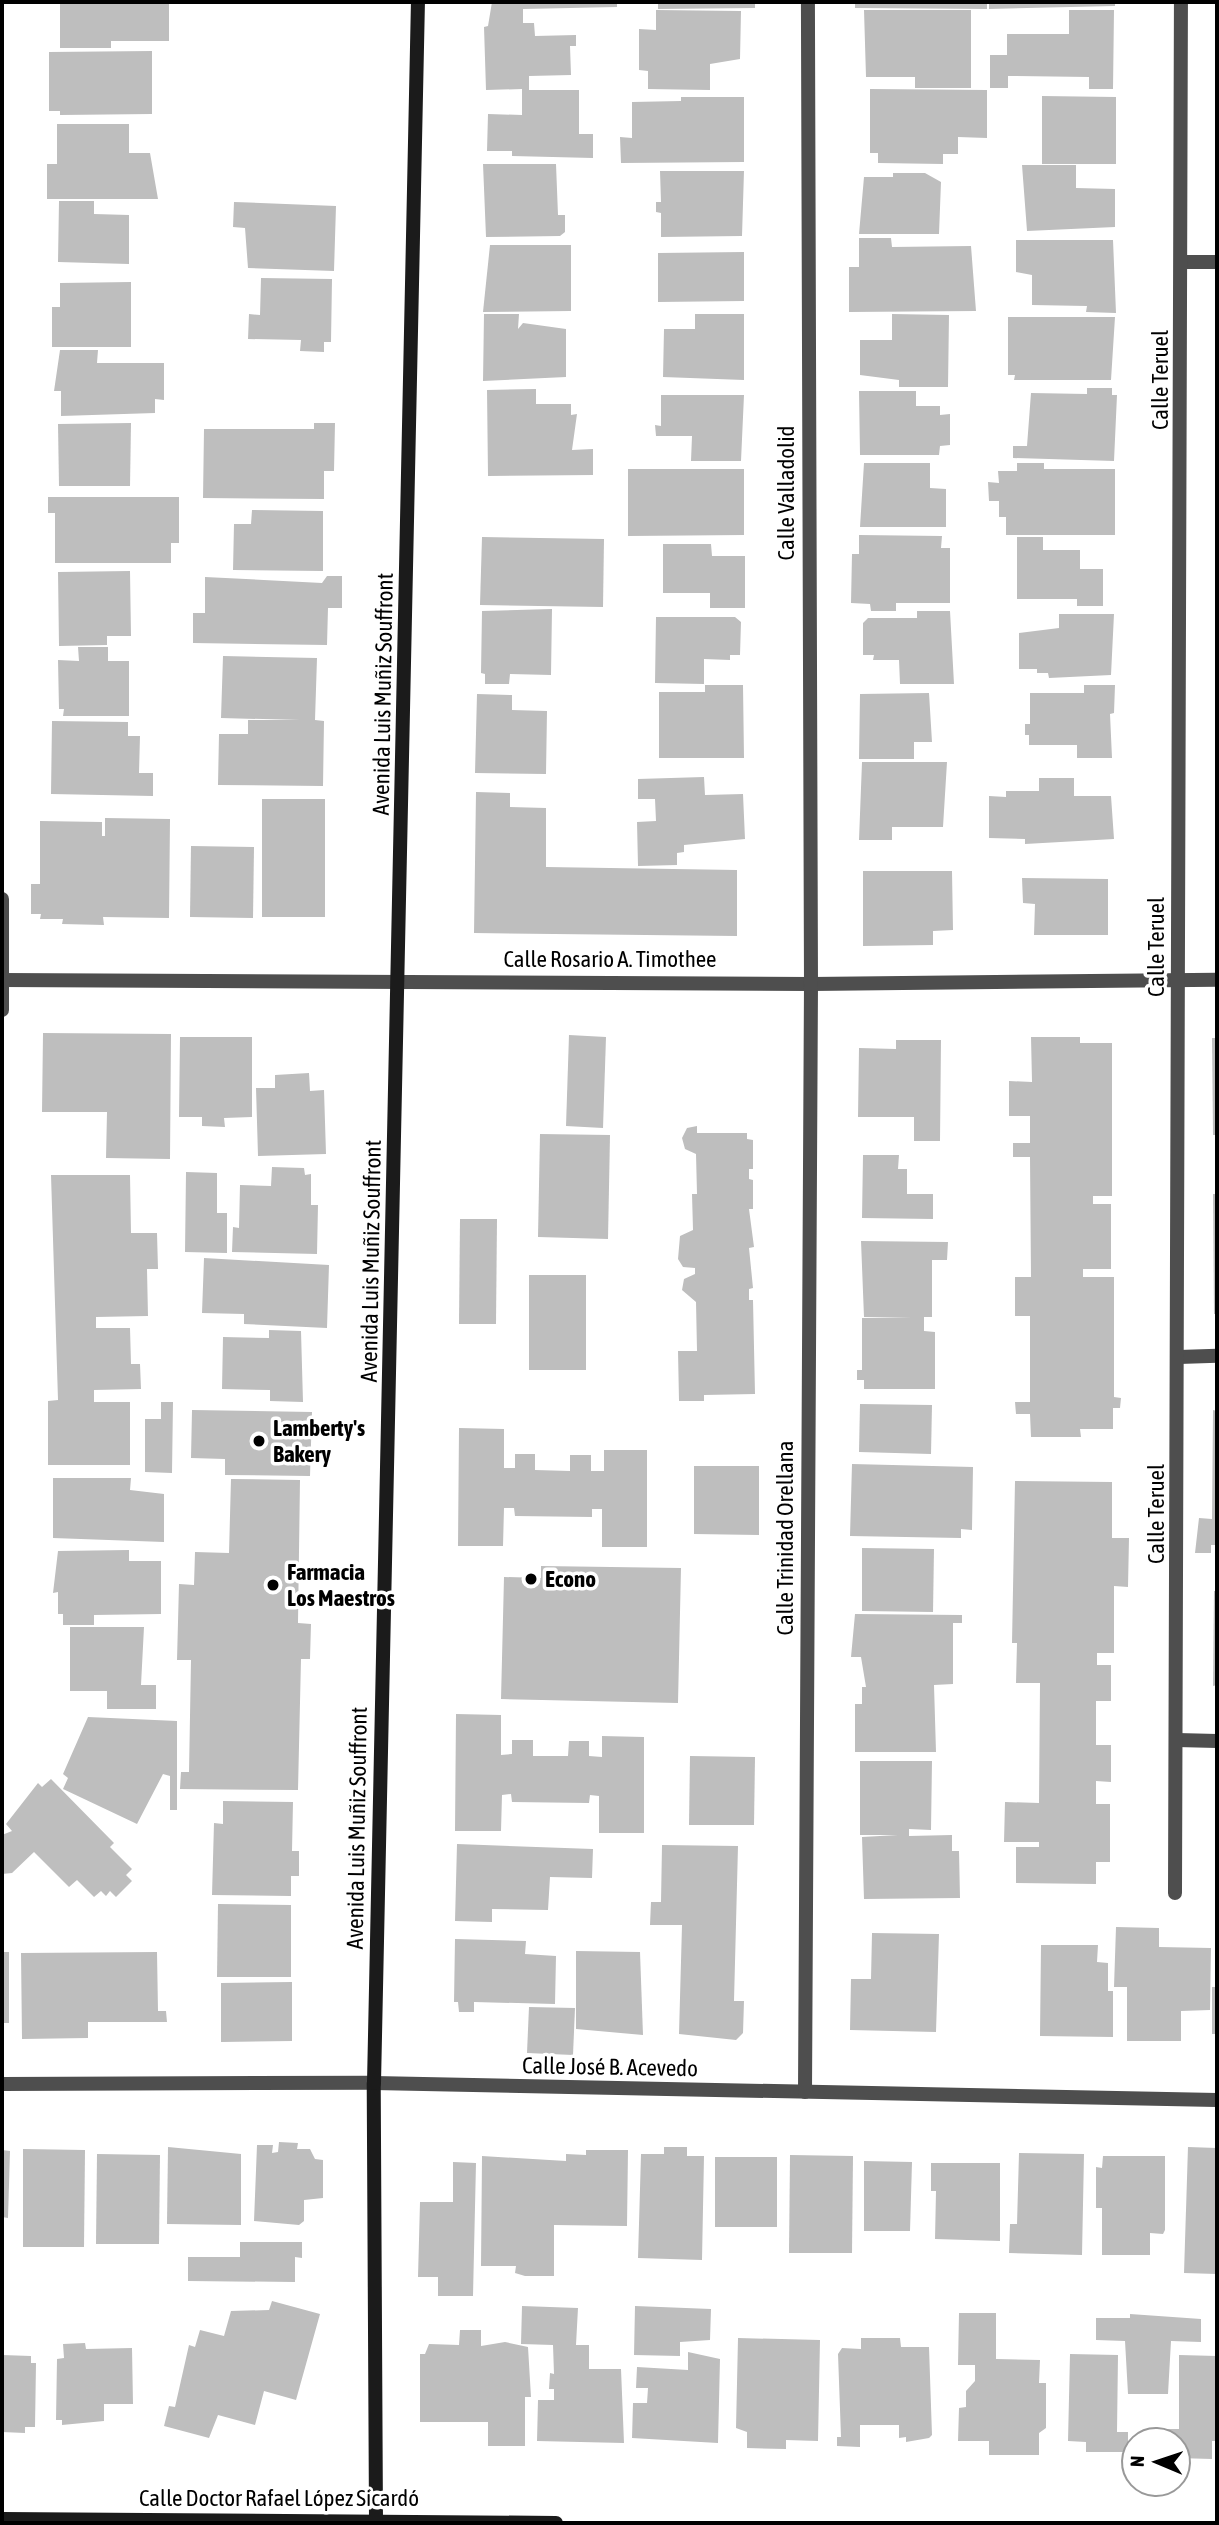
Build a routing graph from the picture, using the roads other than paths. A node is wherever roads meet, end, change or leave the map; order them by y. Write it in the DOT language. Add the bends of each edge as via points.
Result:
graph roads {
  1 [pos="418,2"];
  2 [pos="808,2"];
  3 [pos="1181,2"];
  4 [pos="1183,262"];
  5 [pos="1217,262"];
  6 [pos="2,899"];
  7 [pos="2,980"];
  8 [pos="400,980"];
  9 [pos="1217,980"];
  10 [pos="1178,981"];
  11 [pos="811,984"];
  12 [pos="2,1010"];
  13 [pos="1217,1356"];
  14 [pos="1179,1357"];
  15 [pos="1177,1740"];
  16 [pos="1217,1741"];
  17 [pos="1175,1893"];
  18 [pos="2,2084"];
  19 [pos="374,2084"];
  20 [pos="805,2092"];
  21 [pos="1217,2099"];
  22 [pos="2,2519"];
  23 [pos="376,2521"];
  24 [pos="556,2523"];
  1 -- 8 [label="street, Avenida Luis Muñiz Souffront"];
  2 -- 11 [label="street, Calle Valladolid"];
  3 -- 4 [label="street, Calle Teruel"];
  4 -- 5 [label="street"];
  4 -- 10 [label="street, Calle Teruel"];
  6 -- 7 [label="street"];
  7 -- 8 [label="street, Calle Rosario A. Timothee"];
  7 -- 12 [label="street"];
  8 -- 11 [label="street, Calle Rosario A. Timothee"];
  8 -- 19 [label="street, Avenida Luis Muñiz Souffront"];
  9 -- 10 [label="street, Calle Rosario A. Timothee"];
  10 -- 11 [label="street, Calle Rosario A. Timothee"];
  10 -- 14 [label="street, Calle Teruel"];
  11 -- 20 [label="street, Calle Trinidad Orellana"];
  13 -- 14 [label="street"];
  14 -- 15 [label="street, Calle Teruel"];
  15 -- 16 [label="street"];
  15 -- 17 [label="street, Calle Teruel"];
  18 -- 19 [label="street, Calle José B. Acevedo"];
  19 -- 20 [label="street, Calle José B. Acevedo"];
  19 -- 23 [label="street, Avenida Luis Muñiz Souffront"];
  20 -- 21 [label="street, Calle José B. Acevedo"];
  22 -- 23 [label="street, Calle Doctor Rafael López Sicardó"];
  23 -- 24 [label="street, Calle Doctor Rafael López Sicardó"];
}
